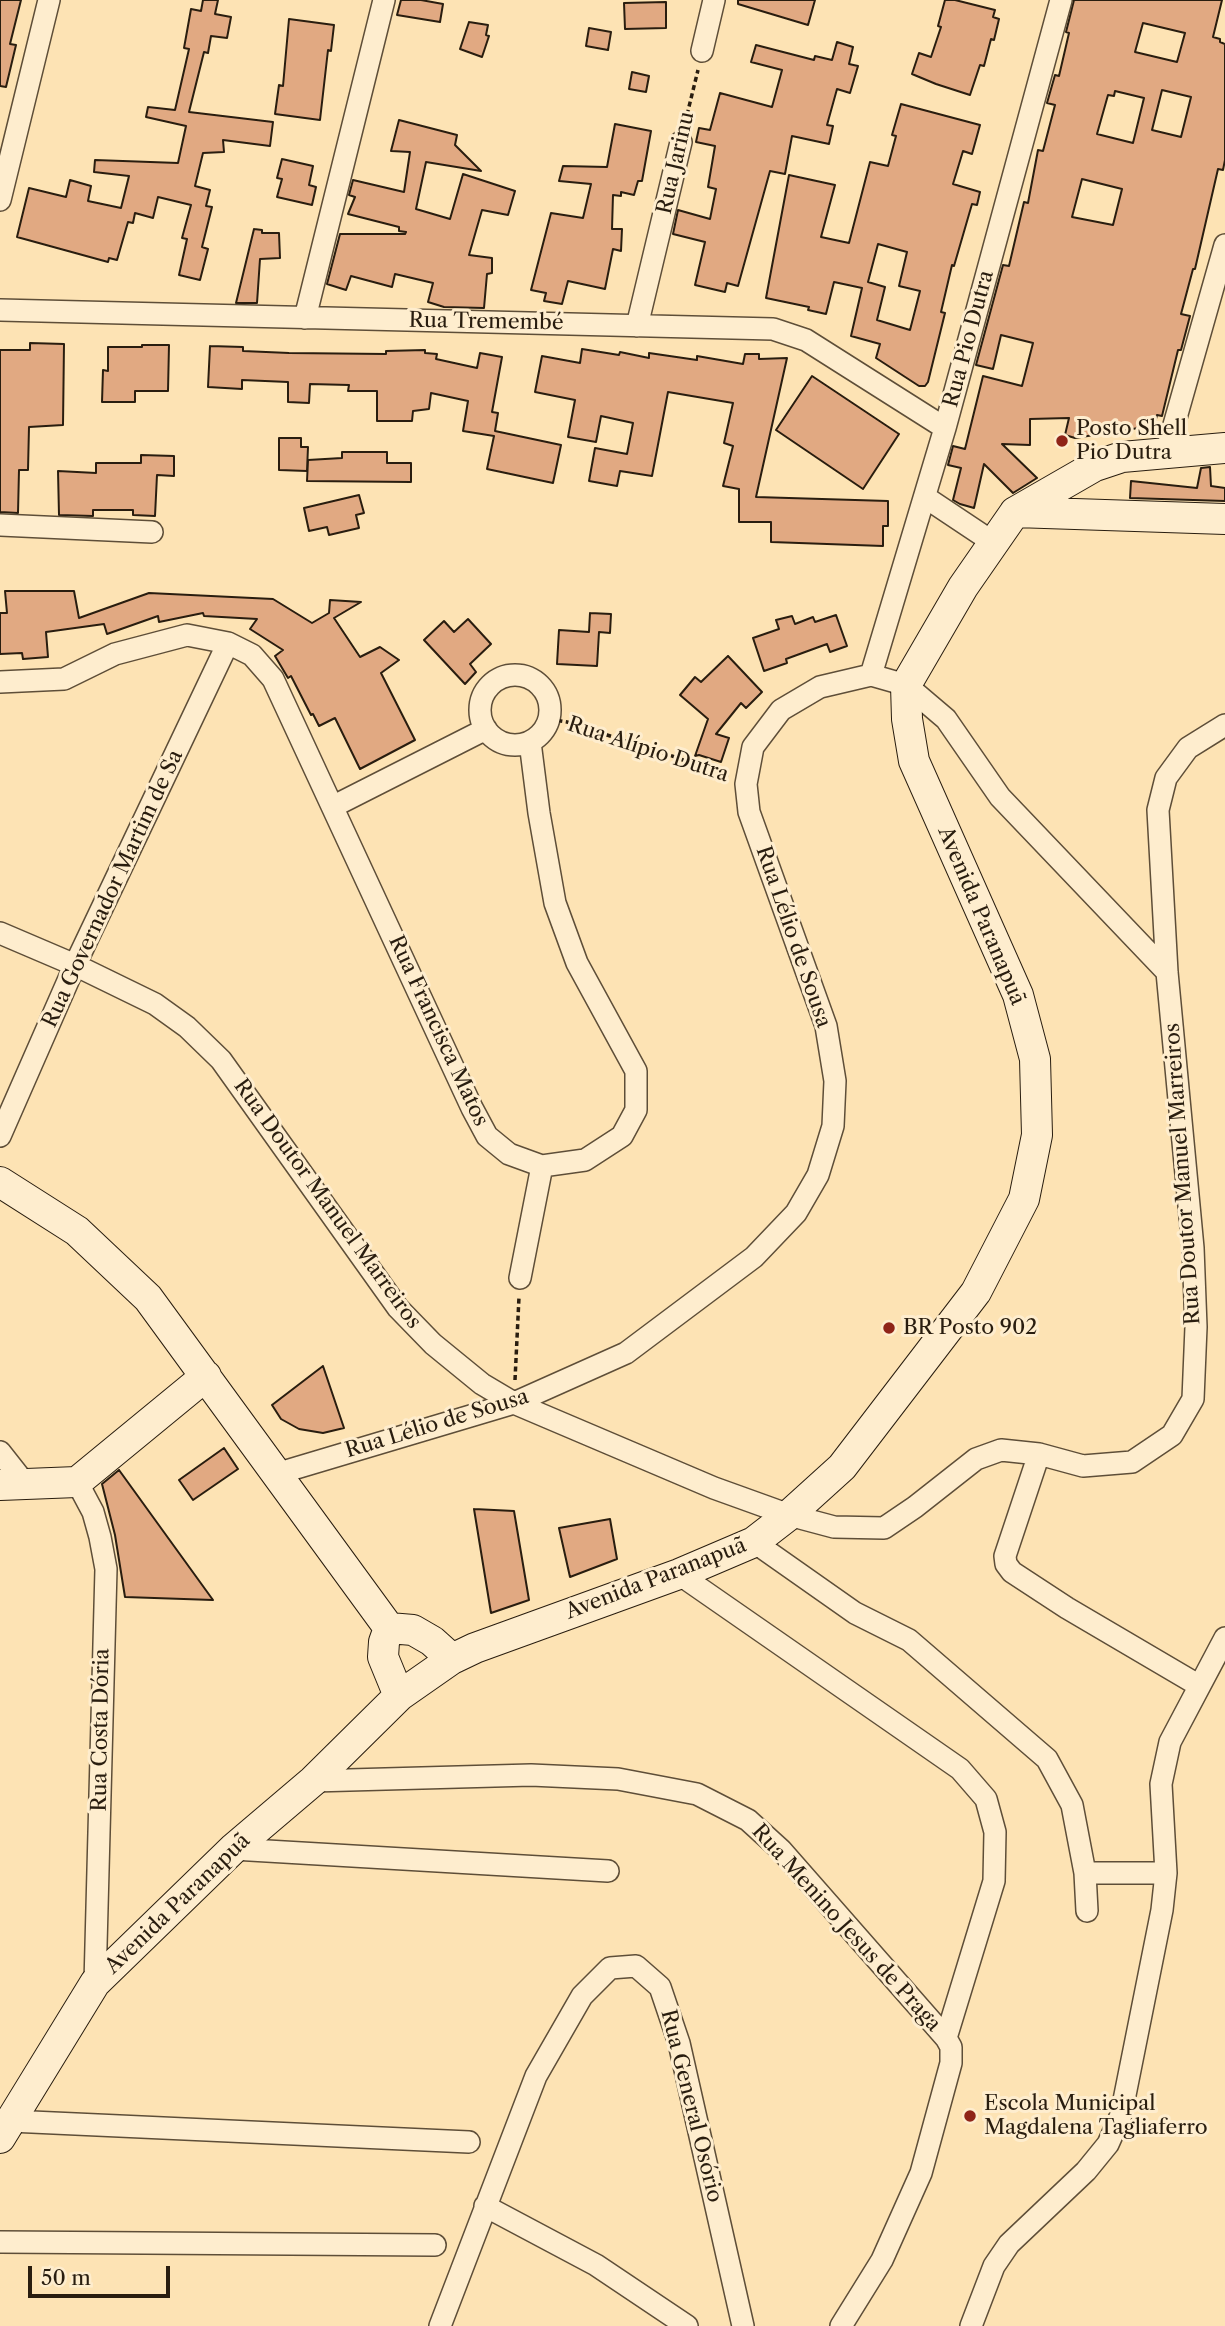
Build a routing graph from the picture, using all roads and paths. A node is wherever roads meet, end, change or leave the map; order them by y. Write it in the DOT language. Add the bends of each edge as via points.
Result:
graph roads {
  1 [pos="49,0"];
  2 [pos="384,0"];
  3 [pos="714,0"];
  4 [pos="1061,0"];
  5 [pos="702,51"];
  6 [pos="681,142"];
  7 [pos="0,201"];
  8 [pos="1225,245"];
  9 [pos="0,310"];
  10 [pos="305,318"];
  11 [pos="638,326"];
  12 [pos="945,428"];
  13 [pos="1225,448"];
  14 [pos="1166,453"];
  15 [pos="925,497"];
  16 [pos="1015,512"];
  17 [pos="1225,519"];
  18 [pos="0,525"];
  19 [pos="152,532"];
  20 [pos="994,543"];
  21 [pos="228,643"];
  22 [pos="871,675"];
  23 [pos="0,682"];
  24 [pos="906,685"];
  25 [pos="549,719"];
  26 [pos="1225,725"];
  27 [pos="485,729"];
  28 [pos="530,742"];
  29 [pos="746,784"];
  30 [pos="334,806"];
  31 [pos="0,933"];
  32 [pos="75,965"];
  33 [pos="1167,972"];
  34 [pos="0,1136"];
  35 [pos="542,1166"];
  36 [pos="0,1182"];
  37 [pos="520,1278"];
  38 [pos="206,1376"];
  39 [pos="514,1404"];
  40 [pos="0,1452"];
  41 [pos="1039,1454"];
  42 [pos="276,1474"];
  43 [pos="77,1482"];
  44 [pos="13,1485"];
  45 [pos="789,1515"];
  46 [pos="754,1542"];
  47 [pos="680,1574"];
  48 [pos="389,1628"];
  49 [pos="1225,1638"];
  50 [pos="452,1658"];
  51 [pos="1198,1685"];
  52 [pos="399,1696"];
  53 [pos="313,1781"];
  54 [pos="233,1849"];
  55 [pos="608,1871"];
  56 [pos="1166,1873"];
  57 [pos="1085,1874"];
  58 [pos="1087,1911"];
  59 [pos="95,1983"];
  60 [pos="947,2038"];
  61 [pos="5,2130"];
  62 [pos="469,2142"];
  63 [pos="485,2206"];
  64 [pos="0,2242"];
  65 [pos="435,2245"];
  66 [pos="742,2323"];
  67 [pos="440,2326"];
  68 [pos="687,2326"];
  69 [pos="841,2326"];
  70 [pos="971,2326"];
  1 -- 7 [label="street"];
  2 -- 10 [label="street"];
  3 -- 5 [label="street"];
  4 -- 12 [label="street, Rua Pio Dutra"];
  5 -- 6 [label="path, Rua Jarinu"];
  6 -- 11 [label="street, Rua Jarinu"];
  8 -- 14 [label="street"];
  9 -- 10 [label="street, Rua Tremembé"];
  10 -- 11 [label="street, Rua Tremembé"];
  11 -- 12 [label="street, Rua Tremembé" via="774,330 806,340"];
  12 -- 15 [label="street, Rua Pio Dutra"];
  13 -- 14 [label="street"];
  14 -- 16 [label="street" via="1122,457 1095,466"];
  15 -- 20 [label="street"];
  15 -- 22 [label="street, Rua Pio Dutra"];
  16 -- 17 [label="street"];
  16 -- 20 [label="street"];
  18 -- 19 [label="street"];
  20 -- 24 [label="street"];
  21 -- 23 [label="street, Rua Francisca Matos" via="187,635 115,654 64,678"];
  21 -- 30 [label="street, Rua Francisca Matos" via="252,655 273,679"];
  21 -- 32 [label="street, Rua Governador Martim de Sa"];
  22 -- 24 [label="street, Rua Lélio de Sousa"];
  22 -- 29 [label="street, Rua Lélio de Sousa" via="820,687 781,710 753,747"];
  24 -- 33 [label="street" via="946,719 1000,797"];
  24 -- 45 [label="street, Avenida Paranapuã" via="914,761 1018,995 1035,1059 1037,1135 1024,1199 976,1292 842,1467"];
  25 -- 27 [label="street" via="549,699 538,683 510,675 485,691 480,710"];
  25 -- 28 [label="street"];
  25 -- 29 [label="path, Rua Alípio Dutra"];
  26 -- 33 [label="street, Rua Doutor Manuel Marreiros" via="1188,748 1166,778 1158,810"];
  27 -- 28 [label="street" via="501,742"];
  27 -- 30 [label="street"];
  28 -- 35 [label="street, Rua Francisca Matos" via="555,903 577,963 636,1072 635,1110 622,1136 585,1160"];
  29 -- 39 [label="street, Rua Lélio de Sousa" via="749,812 826,1026 835,1081 833,1126 818,1175 796,1213 743,1265 626,1353"];
  30 -- 35 [label="street, Rua Francisca Matos" via="487,1136 509,1154"];
  31 -- 32 [label="street, Rua Doutor Manuel Marreiros"];
  32 -- 34 [label="street, Rua Governador Martim de Sa"];
  32 -- 39 [label="street, Rua Doutor Manuel Marreiros" via="155,1004 221,1060 398,1308 433,1344"];
  33 -- 41 [label="street, Rua Doutor Manuel Marreiros" via="1193,1248 1193,1399 1172,1435 1132,1462 1083,1466"];
  35 -- 37 [label="street"];
  36 -- 38 [label="street" via="77,1231 148,1298"];
  37 -- 39 [label="path"];
  38 -- 42 [label="street"];
  38 -- 43 [label="street"];
  39 -- 42 [label="street, Rua Lélio de Sousa"];
  39 -- 45 [label="street, Rua Doutor Manuel Marreiros"];
  40 -- 44 [label="street"];
  41 -- 45 [label="street, Rua Doutor Manuel Marreiros" via="1002,1450 976,1459 884,1528 834,1527"];
  41 -- 51 [label="street" via="1006,1564 1067,1608"];
  42 -- 48 [label="street"];
  43 -- 44 [label="street"];
  43 -- 59 [label="street, Rua Costa Dória" via="93,1512 106,1569"];
  45 -- 46 [label="street, Avenida Paranapuã"];
  46 -- 47 [label="street, Avenida Paranapuã"];
  46 -- 57 [label="street" via="855,1613 909,1640 1047,1759 1072,1805"];
  47 -- 50 [label="street, Avenida Paranapuã"];
  47 -- 60 [label="street" via="960,1769 986,1799 995,1832 994,1881"];
  48 -- 50 [label="street" via="413,1630"];
  48 -- 52 [label="street" via="383,1657"];
  49 -- 51 [label="street"];
  50 -- 52 [label="street, Avenida Paranapuã"];
  51 -- 56 [label="street" via="1170,1742 1161,1784"];
  52 -- 53 [label="street, Avenida Paranapuã"];
  53 -- 54 [label="street, Avenida Paranapuã"];
  53 -- 60 [label="street, Rua Menino Jesus de Praga" via="531,1775 618,1779 697,1794 748,1820 781,1850"];
  54 -- 55 [label="street"];
  54 -- 59 [label="street, Avenida Paranapuã"];
  56 -- 57 [label="street"];
  56 -- 70 [label="street" via="1121,2115 1108,2144 1086,2171 1009,2244 994,2266"];
  57 -- 58 [label="street"];
  59 -- 61 [label="street, Avenida Paranapuã"];
  60 -- 69 [label="street, Rua Menino Jesus de Praga" via="951,2063 921,2173 882,2260"];
  61 -- 62 [label="street"];
  63 -- 66 [label="street, Rua General Osório" via="536,2076 582,1996 610,1968 636,1966 660,1987 679,2043"];
  63 -- 67 [label="street, Rua General Osório"];
  63 -- 68 [label="street" via="596,2265"];
  64 -- 65 [label="street"];
}
